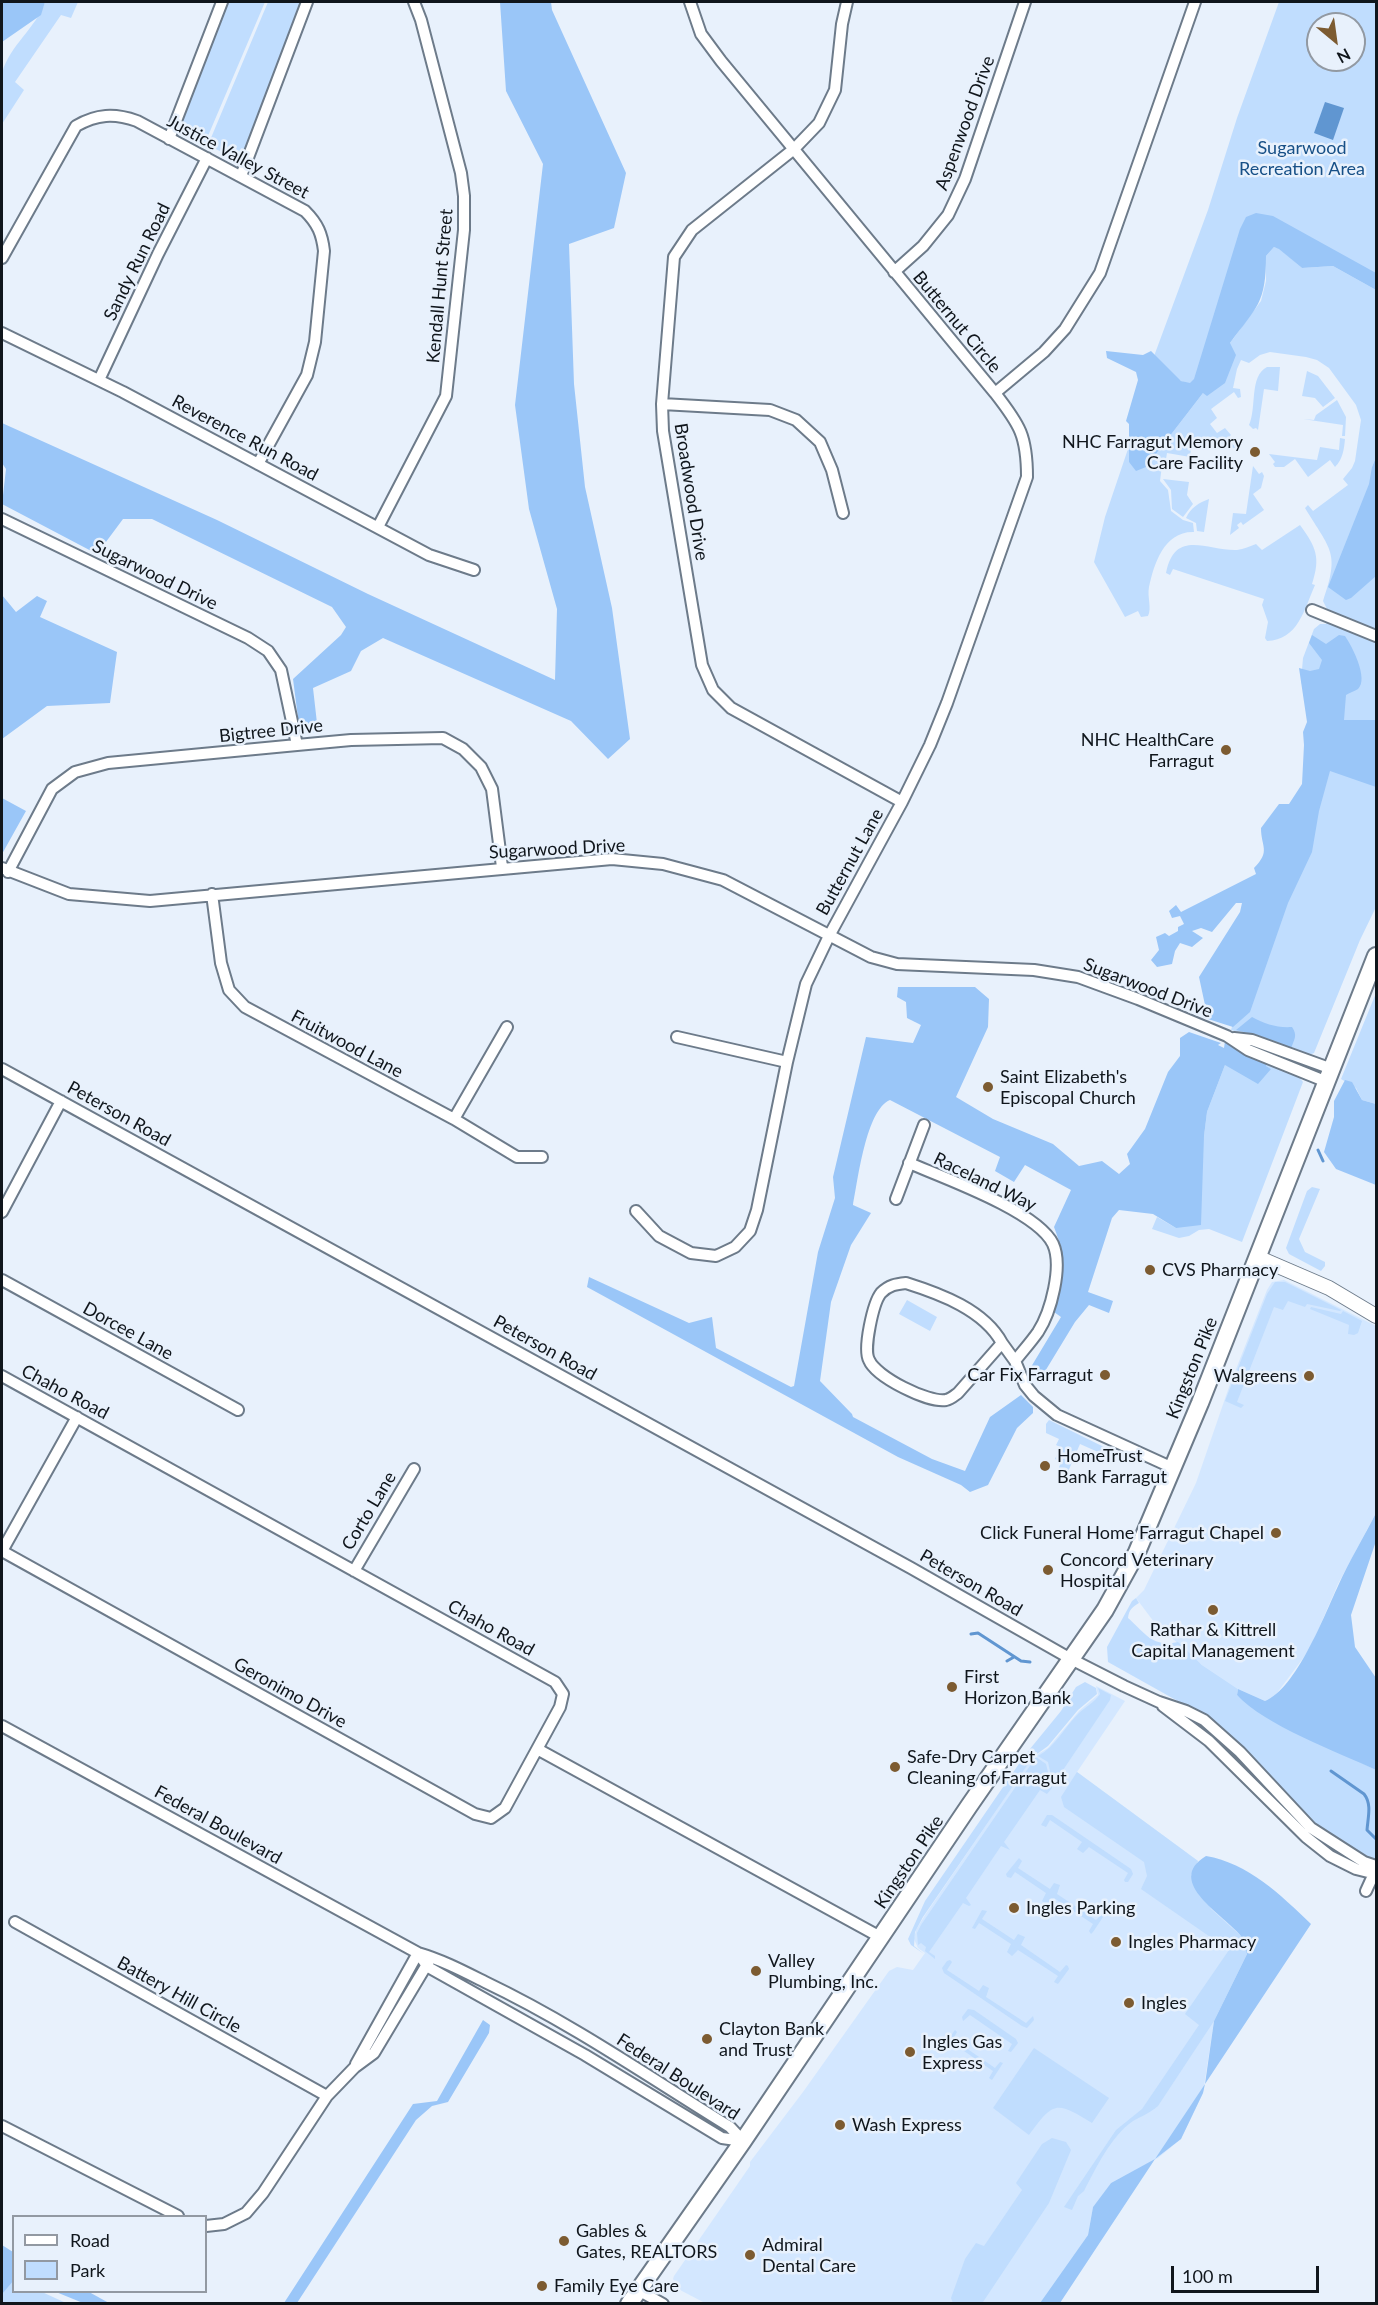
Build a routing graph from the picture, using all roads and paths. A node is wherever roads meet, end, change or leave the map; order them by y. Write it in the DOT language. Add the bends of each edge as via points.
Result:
graph roads {
  1 [pos="222,2"];
  2 [pos="307,2"];
  3 [pos="414,2"];
  4 [pos="690,2"];
  5 [pos="847,2"];
  6 [pos="1026,2"];
  7 [pos="1195,2"];
  8 [pos="169,139"];
  9 [pos="794,149"];
  10 [pos="207,158"];
  11 [pos="241,176"];
  12 [pos="2,258"];
  13 [pos="894,272"];
  14 [pos="2,333"];
  15 [pos="99,380"];
  16 [pos="995,393"];
  17 [pos="662,404"];
  18 [pos="258,464"];
  19 [pos="843,513"];
  20 [pos="2,519"];
  21 [pos="378,527"];
  22 [pos="474,570"];
  23 [pos="1312,610"];
  24 [pos="1377,636"];
  25 [pos="297,745"];
  26 [pos="902,802"];
  27 [pos="502,867"];
  28 [pos="5,870"];
  29 [pos="212,894"];
  30 [pos="829,936"];
  31 [pos="1377,956"];
  32 [pos="507,1027"];
  33 [pos="677,1037"];
  34 [pos="787,1062"];
  35 [pos="2,1069"];
  36 [pos="1329,1076"];
  37 [pos="62,1101"];
  38 [pos="454,1119"];
  39 [pos="924,1125"];
  40 [pos="542,1157"];
  41 [pos="909,1163"];
  42 [pos="896,1199"];
  43 [pos="636,1211"];
  44 [pos="2,1212"];
  45 [pos="1257,1257"];
  46 [pos="2,1280"];
  47 [pos="1377,1316"];
  48 [pos="1002,1343"];
  49 [pos="1015,1361"];
  50 [pos="2,1376"];
  51 [pos="238,1410"];
  52 [pos="77,1417"];
  53 [pos="1173,1468"];
  54 [pos="414,1469"];
  55 [pos="2,1551"];
  56 [pos="354,1571"];
  57 [pos="1071,1659"];
  58 [pos="2,1725"];
  59 [pos="538,1750"];
  60 [pos="1376,1871"];
  61 [pos="1366,1891"];
  62 [pos="15,1922"];
  63 [pos="882,1938"];
  64 [pos="418,1953"];
  65 [pos="429,1961"];
  66 [pos="395,1996"];
  67 [pos="405,2001"];
  68 [pos="355,2067"];
  69 [pos="327,2096"];
  70 [pos="2,2126"];
  71 [pos="743,2141"];
  72 [pos="174,2215"];
  73 [pos="207,2226"];
  74 [pos="634,2297"];
  75 [pos="663,2304"];
  1 -- 8 [label="street"];
  2 -- 11 [label="street"];
  3 -- 21 [label="street, Kendall Hunt Street" via="459,163 464,230 446,396"];
  4 -- 9 [label="street, Butternut Circle" via="708,44"];
  5 -- 9 [label="street, Broadwood Drive" via="835,90 819,123"];
  6 -- 13 [label="street, Aspenwood Drive" via="948,215 923,246"];
  7 -- 16 [label="street, Butternut Circle" via="1100,273 1065,329"];
  8 -- 10 [label="street, Justice Valley Street"];
  8 -- 12 [label="street, Justice Valley Street" via="123,116 91,118 76,126"];
  9 -- 13 [label="street, Butternut Circle"];
  9 -- 17 [label="street, Broadwood Drive" via="692,230 674,257"];
  10 -- 11 [label="street, Justice Valley Street"];
  10 -- 15 [label="street, Sandy Run Road"];
  11 -- 18 [label="street, Justice Valley Street" via="305,212 319,227 324,251 315,342 307,375"];
  13 -- 16 [label="street, Butternut Circle"];
  14 -- 15 [label="street, Reverence Run Road"];
  15 -- 18 [label="street, Reverence Run Road"];
  16 -- 26 [label="street, Butternut Lane" via="1018,424 1027,450 1027,477 947,703"];
  17 -- 19 [label="street" via="770,411 796,420 820,442"];
  17 -- 26 [label="street, Broadwood Drive" via="663,431 702,664 713,690 730,708"];
  18 -- 21 [label="street, Reverence Run Road"];
  20 -- 25 [label="street, Sugarwood Drive" via="268,651 281,670"];
  21 -- 22 [label="street, Reverence Run Road" via="429,555"];
  23 -- 24 [label="street"];
  25 -- 27 [label="street, Bigtree Drive" via="443,738 463,749 481,766 492,789"];
  25 -- 28 [label="street, Bigtree Drive" via="108,763 75,772 52,789"];
  26 -- 30 [label="street, Butternut Lane"];
  27 -- 29 [label="street, Sugarwood Drive"];
  27 -- 30 [label="street, Sugarwood Drive" via="612,859 663,864 723,880"];
  28 -- 29 [label="street, Sugarwood Drive" via="69,894 150,901"];
  29 -- 38 [label="street, Fruitwood Lane" via="221,963 229,990 245,1007"];
  30 -- 34 [label="street, Butternut Lane" via="806,984"];
  30 -- 36 [label="street, Sugarwood Drive" via="871,957 897,964 1034,970 1078,977 1231,1037 1252,1040 1264,1050"];
  31 -- 36 [label="main road, Kingston Pike"];
  32 -- 38 [label="street"];
  33 -- 34 [label="street"];
  34 -- 43 [label="street, Butternut Lane" via="757,1210 750,1231 735,1247 716,1256 691,1253 659,1236"];
  35 -- 37 [label="street, Peterson Road"];
  36 -- 45 [label="main road, Kingston Pike"];
  37 -- 44 [label="street"];
  37 -- 57 [label="street, Peterson Road"];
  38 -- 40 [label="street, Fruitwood Lane" via="517,1157"];
  39 -- 41 [label="street"];
  41 -- 42 [label="street"];
  41 -- 49 [label="street, Raceland Way" via="1024,1215 1052,1242 1057,1254 1055,1286 1039,1330"];
  45 -- 47 [label="street" via="1329,1288"];
  45 -- 53 [label="main road, Kingston Pike"];
  46 -- 51 [label="street, Dorcee Lane"];
  48 -- 48 [label="street" via="980,1316 906,1283 893,1284 879,1295 866,1352 870,1363 885,1376 930,1399 945,1400 958,1393"];
  48 -- 49 [label="street"];
  49 -- 53 [label="street" via="1026,1386 1057,1415"];
  50 -- 52 [label="street, Chaho Road"];
  52 -- 55 [label="street"];
  52 -- 56 [label="street, Chaho Road"];
  53 -- 57 [label="main road, Kingston Pike" via="1137,1552 1106,1610"];
  54 -- 56 [label="street, Corto Lane"];
  55 -- 59 [label="street, Geronimo Drive" via="475,1814 491,1818 505,1808"];
  56 -- 59 [label="street, Chaho Road" via="555,1682 563,1694 560,1707"];
  57 -- 60 [label="street, Peterson Road" via="1204,1720 1240,1752 1271,1794 1311,1828"];
  57 -- 63 [label="main road, Kingston Pike"];
  58 -- 64 [label="street, Federal Boulevard"];
  59 -- 63 [label="street"];
  60 -- 61 [label="street"];
  62 -- 69 [label="street, Battery Hill Circle"];
  63 -- 71 [label="main road, Kingston Pike"];
  64 -- 65 [label="street, Federal Boulevard"];
  64 -- 66 [label="street"];
  65 -- 67 [label="street"];
  65 -- 71 [label="street, Federal Boulevard" via="722,2138"];
  65 -- 71 [label="street, Federal Boulevard" via="510,1994 579,2032 730,2127"];
  66 -- 67 [label="street"];
  66 -- 68 [label="street"];
  67 -- 68 [label="street" via="374,2053"];
  68 -- 69 [label="street"];
  69 -- 73 [label="street" via="263,2193 246,2212 224,2224"];
  70 -- 72 [label="street"];
  71 -- 74 [label="main road, Kingston Pike"];
  74 -- 75 [label="street"];
}
